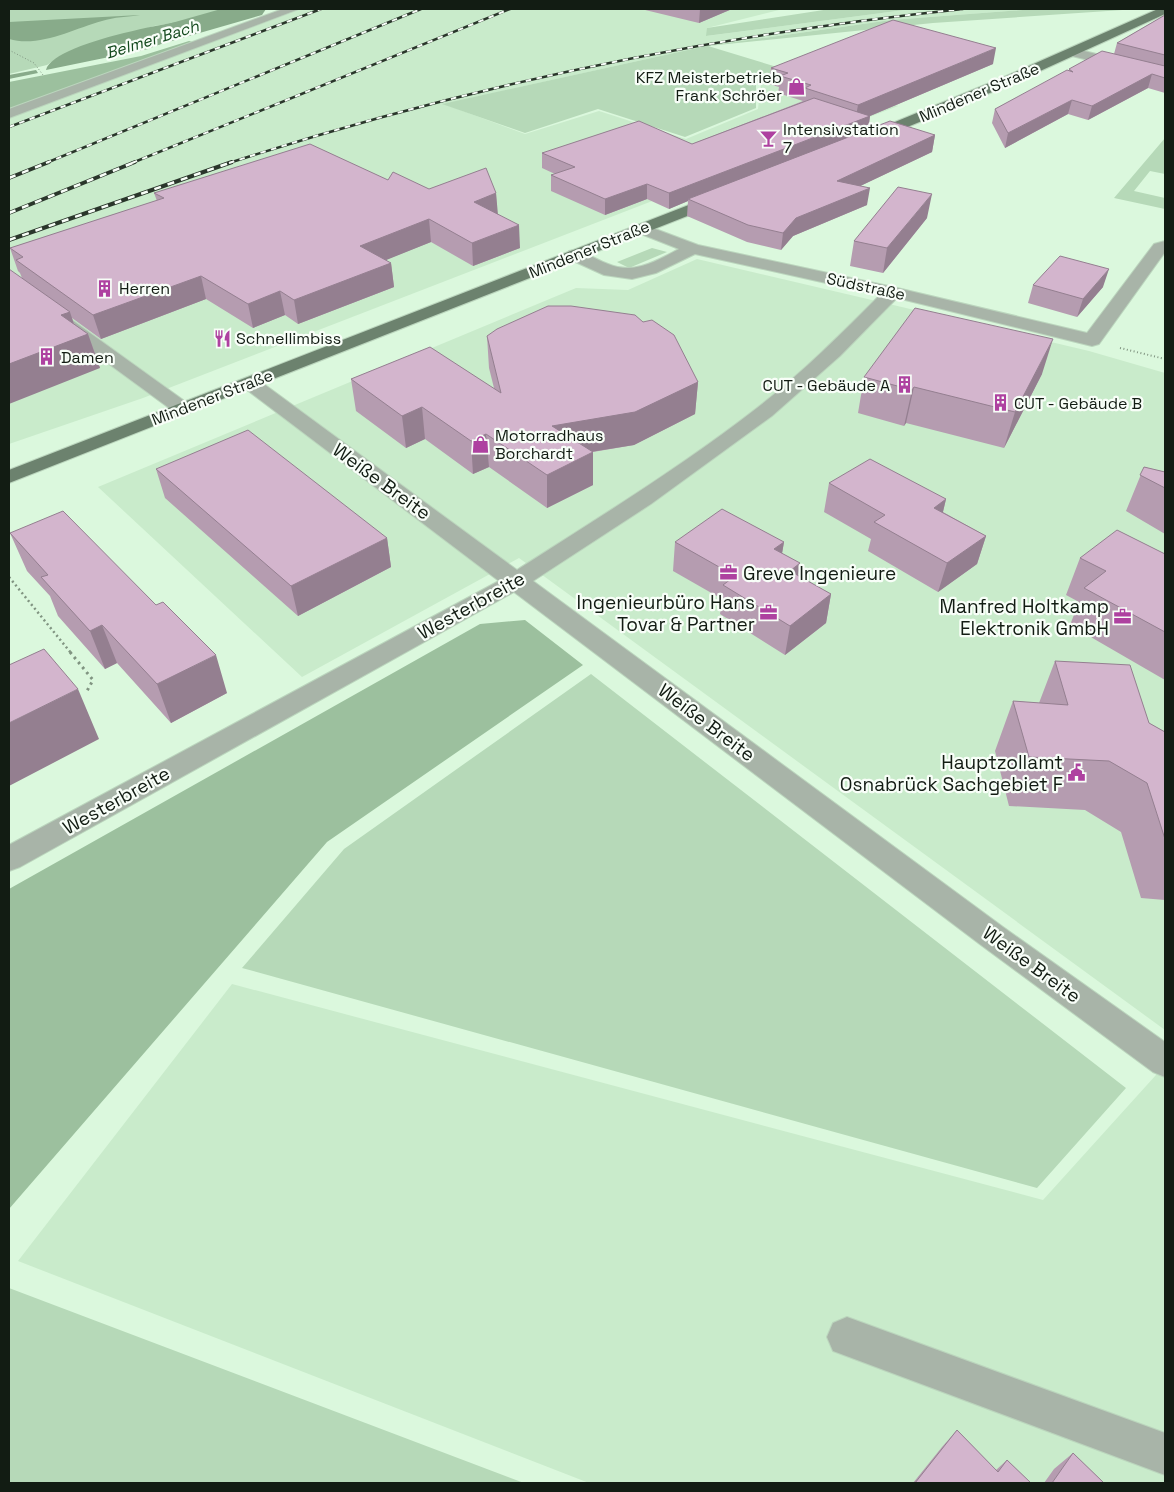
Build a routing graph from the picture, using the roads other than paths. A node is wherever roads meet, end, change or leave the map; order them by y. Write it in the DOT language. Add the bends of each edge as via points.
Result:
graph roads {
  1 [pos="293,9"];
  2 [pos="1165,10"];
  3 [pos="1098,40"];
  4 [pos="1118,45"];
  5 [pos="1072,52"];
  6 [pos="1165,75"];
  7 [pos="9,114"];
  8 [pos="854,144"];
  9 [pos="734,192"];
  10 [pos="642,228"];
  11 [pos="1165,246"];
  12 [pos="693,249"];
  13 [pos="575,255"];
  14 [pos="9,283"];
  15 [pos="893,292"];
  16 [pos="250,383"];
  17 [pos="183,409"];
  18 [pos="9,477"];
  19 [pos="518,580"];
  20 [pos="9,859"];
  21 [pos="1165,1061"];
  22 [pos="847,1337"];
  23 [pos="1165,1454"];
  1 -- 7 [label="street"];
  2 -- 3 [label="main road, Mindener Straße"];
  3 -- 4 [label="street"];
  3 -- 5 [label="main road, Mindener Straße"];
  5 -- 6 [label="street"];
  5 -- 8 [label="main road, Mindener Straße"];
  9 -- 10 [label="main road, Mindener Straße"];
  10 -- 12 [label="street, Südstraße"];
  10 -- 13 [label="main road, Mindener Straße"];
  11 -- 15 [label="street, Südstraße" via="1160,248 1092,340"];
  12 -- 13 [label="street" via="640,273 624,275"];
  12 -- 15 [label="street, Südstraße"];
  13 -- 16 [label="main road, Mindener Straße"];
  14 -- 17 [label="street"];
  15 -- 19 [label="street, Westerbreite" via="833,352 765,412 643,499"];
  16 -- 17 [label="main road, Mindener Straße"];
  16 -- 19 [label="street, Weiße Breite"];
  17 -- 18 [label="main road, Mindener Straße"];
  19 -- 20 [label="street, Westerbreite"];
  19 -- 21 [label="street, Weiße Breite" via="992,936"];
  22 -- 23 [label="street"];
}
